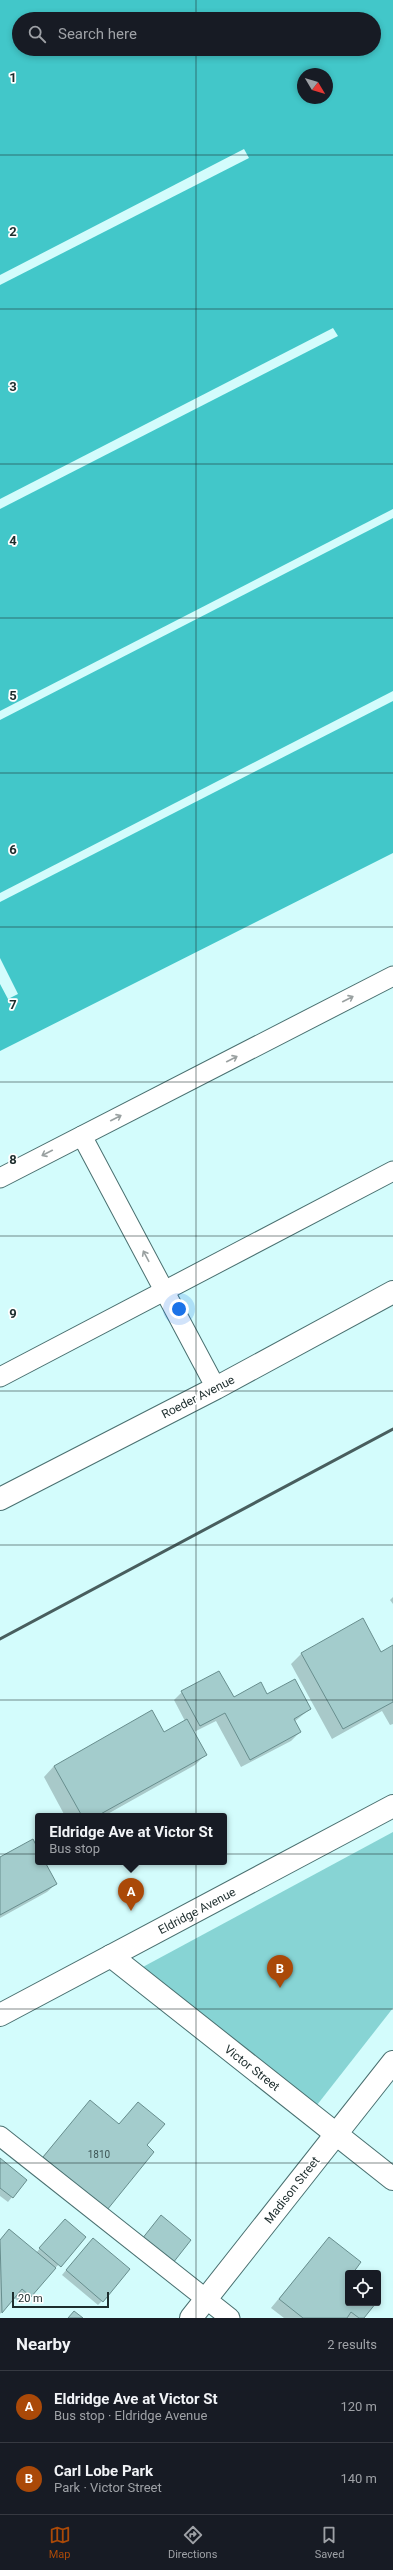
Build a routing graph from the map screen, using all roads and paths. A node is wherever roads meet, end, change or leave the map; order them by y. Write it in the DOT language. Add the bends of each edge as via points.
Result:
graph roads {
  1 [pos="393,976"];
  2 [pos="82,1136"];
  3 [pos="393,1172"];
  4 [pos="0,1178"];
  5 [pos="164,1291"];
  6 [pos="393,1292"];
  7 [pos="0,1377"];
  8 [pos="216,1388"];
  9 [pos="0,1499"];
  10 [pos="393,1806"];
  11 [pos="111,1956"];
  12 [pos="0,2015"];
  13 [pos="393,2062"];
  14 [pos="336,2134"];
  15 [pos="0,2136"];
  16 [pos="393,2179"];
  17 [pos="206,2299"];
  18 [pos="191,2318"];
  19 [pos="230,2318"];
  2 -- 1 [label="lane, one-way"];
  2 -- 4 [label="lane, one-way"];
  5 -- 2 [label="lane, one-way"];
  3 -- 5 [label="lane"];
  5 -- 7 [label="lane"];
  5 -- 8 [label="lane"];
  6 -- 8 [label="street, Roeder Avenue"];
  8 -- 9 [label="street, Roeder Avenue"];
  10 -- 11 [label="street, Eldridge Avenue"];
  11 -- 12 [label="street, Eldridge Avenue"];
  11 -- 14 [label="street, Victor Street"];
  13 -- 14 [label="street, Madison Street"];
  14 -- 16 [label="street, Victor Street"];
  14 -- 17 [label="street, Madison Street"];
  15 -- 17 [label="lane"];
  17 -- 18 [label="street, Madison Street"];
  17 -- 19 [label="lane"];
}
